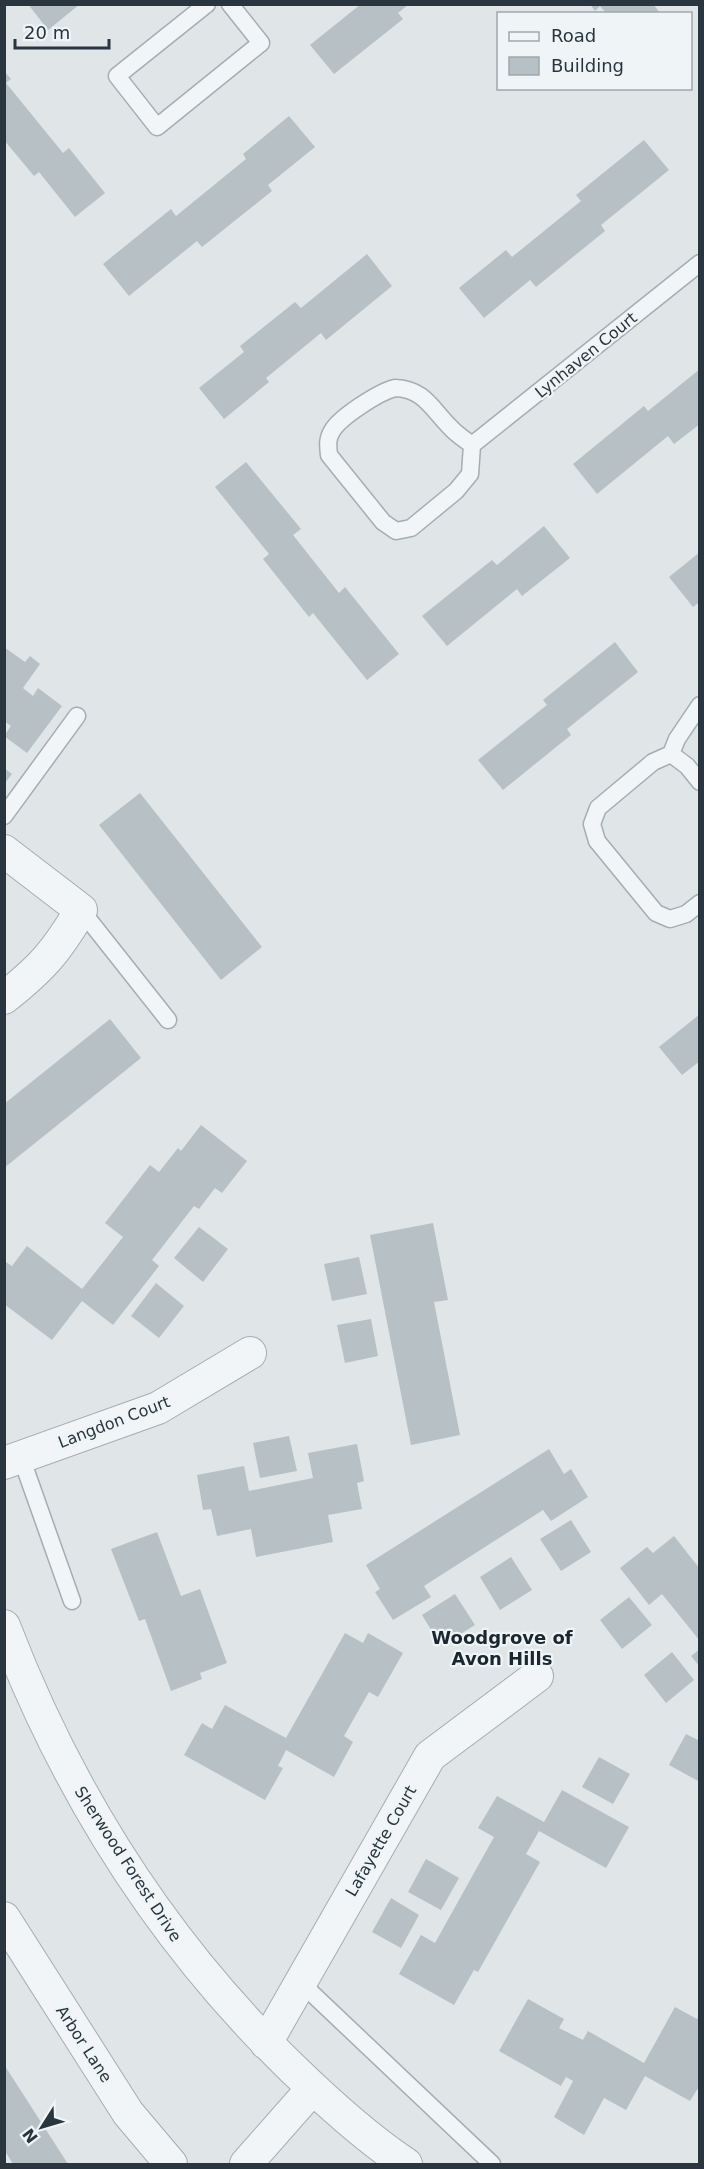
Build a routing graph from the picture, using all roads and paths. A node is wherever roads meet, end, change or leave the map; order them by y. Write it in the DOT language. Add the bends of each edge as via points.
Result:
graph roads {
  1 [pos="207,4"];
  2 [pos="230,4"];
  3 [pos="699,263"];
  4 [pos="472,445"];
  5 [pos="699,705"];
  6 [pos="77,716"];
  7 [pos="671,754"];
  8 [pos="699,782"];
  9 [pos="4,816"];
  10 [pos="4,851"];
  11 [pos="699,903"];
  12 [pos="81,910"];
  13 [pos="4,998"];
  14 [pos="168,1020"];
  15 [pos="250,1353"];
  16 [pos="13,1460"];
  17 [pos="72,1601"];
  18 [pos="4,1626"];
  19 [pos="537,1676"];
  20 [pos="14,1683"];
  21 [pos="4,1918"];
  22 [pos="300,1983"];
  23 [pos="266,2043"];
  24 [pos="313,2088"];
  25 [pos="171,2164"];
  26 [pos="246,2164"];
  27 [pos="406,2164"];
  28 [pos="492,2164"];
  1 -- 2 [label="lane" via="117,76 157,127 261,44"];
  3 -- 4 [label="lane, Lynhaven Court"];
  4 -- 4 [label="lane" via="470,474 456,491 411,528 396,531 383,522 329,455 327,441 333,429 382,392 410,388"];
  5 -- 7 [label="lane"];
  6 -- 9 [label="lane"];
  7 -- 8 [label="lane"];
  7 -- 11 [label="lane" via="652,762 597,808 592,824 597,841 656,914 670,919 686,914"];
  10 -- 12 [label="street"];
  12 -- 13 [label="street" via="58,950"];
  12 -- 14 [label="lane"];
  15 -- 16 [label="street, Langdon Court" via="158,1408"];
  16 -- 17 [label="lane"];
  18 -- 20 [label="street, Sherwood Forest Drive"];
  19 -- 22 [label="street, Lafayette Court" via="430,1756"];
  20 -- 23 [label="street, Sherwood Forest Drive" via="156,1912 207,1978"];
  21 -- 25 [label="street, Arbor Lane" via="128,2113"];
  22 -- 23 [label="street, Lafayette Court"];
  22 -- 28 [label="lane"];
  23 -- 24 [label="street, Sherwood Forest Drive"];
  24 -- 26 [label="street"];
  24 -- 27 [label="street, Sherwood Forest Drive"];
}
